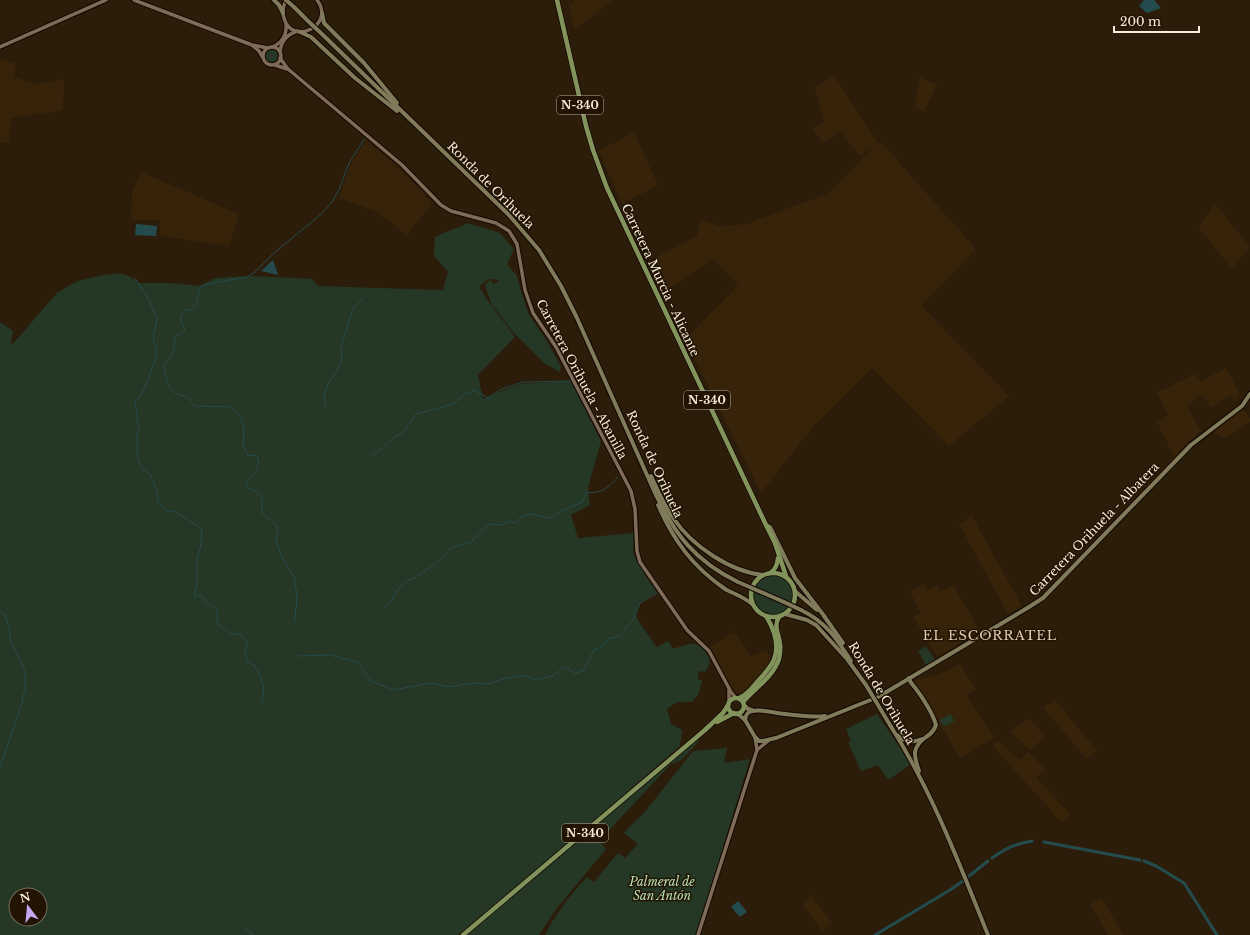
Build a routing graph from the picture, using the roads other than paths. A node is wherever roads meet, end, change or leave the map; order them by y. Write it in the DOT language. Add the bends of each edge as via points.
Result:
graph roads {
  1 [pos="106,0"];
  2 [pos="134,0"];
  3 [pos="274,0"];
  4 [pos="286,0"];
  5 [pos="317,0"];
  6 [pos="557,0"];
  7 [pos="100,1"];
  8 [pos="283,13"];
  9 [pos="322,13"];
  10 [pos="286,23"];
  11 [pos="299,31"];
  12 [pos="252,45"];
  13 [pos="0,47"];
  14 [pos="270,48"];
  15 [pos="262,56"];
  16 [pos="280,56"];
  17 [pos="274,65"];
  18 [pos="288,69"];
  19 [pos="428,137"];
  20 [pos="444,153"];
  21 [pos="1250,394"];
  22 [pos="625,424"];
  23 [pos="641,460"];
  24 [pos="766,525"];
  25 [pos="779,556"];
  26 [pos="770,573"];
  27 [pos="763,575"];
  28 [pos="786,576"];
  29 [pos="796,592"];
  30 [pos="752,604"];
  31 [pos="785,614"];
  32 [pos="766,616"];
  33 [pos="779,617"];
  34 [pos="824,617"];
  35 [pos="853,664"];
  36 [pos="915,675"];
  37 [pos="909,678"];
  38 [pos="900,684"];
  39 [pos="866,685"];
  40 [pos="729,688"];
  41 [pos="915,688"];
  42 [pos="738,698"];
  43 [pos="729,703"];
  44 [pos="744,704"];
  45 [pos="752,711"];
  46 [pos="736,713"];
  47 [pos="833,714"];
  48 [pos="798,716"];
  49 [pos="745,720"];
  50 [pos="800,728"];
  51 [pos="706,730"];
  52 [pos="895,733"];
  53 [pos="754,737"];
  54 [pos="924,738"];
  55 [pos="770,740"];
  56 [pos="757,750"];
  57 [pos="922,781"];
  58 [pos="464,935"];
  59 [pos="698,935"];
  60 [pos="988,935"];
  1 -- 7 [label="street"];
  2 -- 12 [label="street"];
  3 -- 8 [label="main road"];
  4 -- 8 [label="street"];
  4 -- 19 [label="main road, Ronda de Orihuela, bridge"];
  5 -- 9 [label="street"];
  6 -- 24 [label="highway, Carretera Murcia - Alicante / N-340" via="586,126 607,188"];
  7 -- 13 [label="street"];
  8 -- 10 [label="street"];
  9 -- 11 [label="street" via="315,27"];
  9 -- 19 [label="main road" via="328,28 364,63"];
  10 -- 11 [label="street"];
  10 -- 14 [label="street" via="284,37"];
  11 -- 16 [label="street" via="286,37"];
  11 -- 20 [label="main road" via="311,37"];
  12 -- 14 [label="street"];
  12 -- 15 [label="street"];
  14 -- 15 [label="street" via="264,51"];
  14 -- 16 [label="street" via="277,49"];
  15 -- 17 [label="street" via="266,64"];
  16 -- 17 [label="street"];
  16 -- 18 [label="street, Carretera Orihuela - Abanilla"];
  17 -- 18 [label="street, Carretera Orihuela - Abanilla"];
  18 -- 40 [label="street, Carretera Orihuela - Abanilla" via="402,165 441,205 496,223 508,231 517,244 525,290 533,313 556,347 631,491 640,562 687,630 709,652"];
  19 -- 20 [label="main road, Ronda de Orihuela"];
  20 -- 22 [label="main road, Ronda de Orihuela" via="508,214 550,266 577,318"];
  21 -- 36 [label="main road, Carretera Orihuela - Albatera" via="1242,406 1191,445 1043,598"];
  22 -- 23 [label="main road, Ronda de Orihuela"];
  22 -- 27 [label="main road" via="662,500 675,520 701,547 721,561"];
  23 -- 30 [label="main road" via="642,468 676,541 698,568 727,590"];
  23 -- 35 [label="main road, Ronda de Orihuela, bridge" via="662,507 689,547 720,573 812,615 840,643"];
  24 -- 25 [label="highway, Carretera Murcia - Alicante / N-340"];
  24 -- 34 [label="main road" via="770,527 795,578"];
  25 -- 26 [label="highway" via="774,570"];
  25 -- 28 [label="highway, Carretera Murcia - Alicante / N-340"];
  26 -- 27 [label="highway"];
  26 -- 28 [label="highway"];
  27 -- 30 [label="highway" via="752,587"];
  28 -- 29 [label="highway, N-340"];
  29 -- 31 [label="highway" via="793,607"];
  29 -- 34 [label="main road"];
  30 -- 32 [label="highway, N-340" via="759,613"];
  31 -- 33 [label="highway"];
  31 -- 39 [label="main road" via="816,625"];
  32 -- 33 [label="highway"];
  32 -- 42 [label="highway, N-340" via="775,637 775,658 769,669 747,694"];
  33 -- 44 [label="highway, N-340" via="776,624 780,643 778,660 768,677"];
  34 -- 35 [label="main road" via="842,641"];
  35 -- 39 [label="main road, Ronda de Orihuela"];
  36 -- 37 [label="main road, Carretera Orihuela - Albatera"];
  36 -- 41 [label="main road"];
  37 -- 38 [label="main road, Carretera Orihuela - Albatera"];
  37 -- 41 [label="main road" via="914,682"];
  38 -- 41 [label="main road" via="909,683"];
  38 -- 47 [label="main road, Carretera Orihuela - Albatera" via="872,700"];
  39 -- 52 [label="main road, Ronda de Orihuela, bridge"];
  40 -- 42 [label="street, Carretera Orihuela - Abanilla"];
  40 -- 43 [label="street, Carretera Orihuela - Abanilla"];
  41 -- 54 [label="main road" via="936,725 933,732"];
  42 -- 43 [label="highway, N-340" via="732,699"];
  42 -- 44 [label="highway"];
  43 -- 46 [label="highway" via="729,709"];
  43 -- 51 [label="highway, N-340"];
  44 -- 45 [label="main road"];
  44 -- 46 [label="highway, N-340" via="742,711"];
  45 -- 48 [label="main road"];
  45 -- 49 [label="main road" via="746,715"];
  46 -- 49 [label="main road"];
  46 -- 51 [label="highway, N-340" via="723,718"];
  47 -- 48 [label="main road"];
  47 -- 50 [label="main road"];
  48 -- 50 [label="main road" via="802,721"];
  49 -- 53 [label="main road"];
  50 -- 55 [label="main road"];
  51 -- 58 [label="highway, N-340"];
  52 -- 54 [label="main road" via="910,742"];
  52 -- 57 [label="main road, Ronda de Orihuela"];
  53 -- 55 [label="main road" via="759,741"];
  53 -- 56 [label="street"];
  54 -- 57 [label="main road" via="918,743 914,754"];
  55 -- 56 [label="street"];
  56 -- 59 [label="street"];
  57 -- 60 [label="main road, Ronda de Orihuela" via="945,828"];
}
